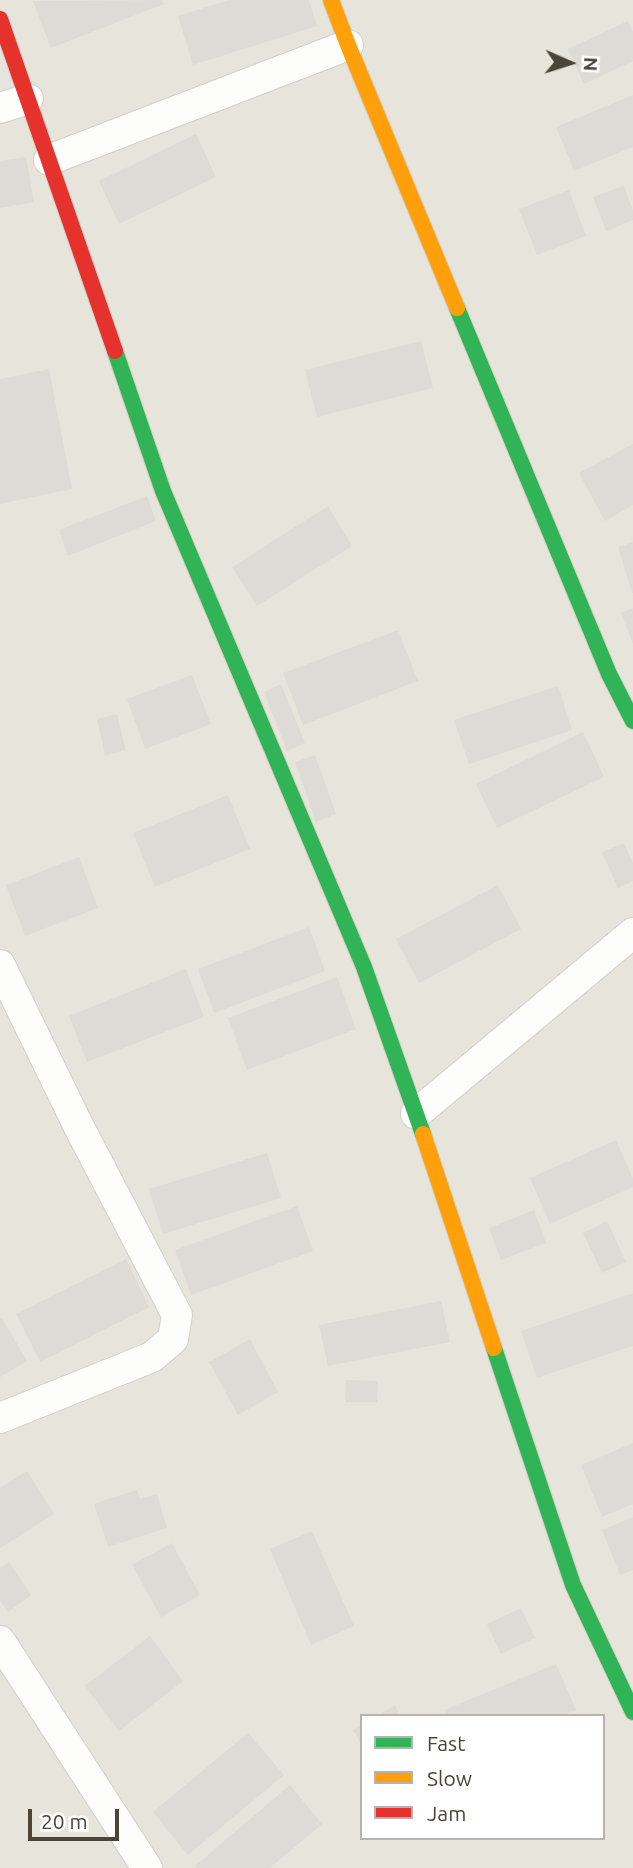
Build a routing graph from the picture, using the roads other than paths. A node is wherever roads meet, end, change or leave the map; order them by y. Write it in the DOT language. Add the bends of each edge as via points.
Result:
graph roads {
  1 [pos="331,0"];
  2 [pos="0,19"];
  3 [pos="348,45"];
  4 [pos="14,103"];
  5 [pos="48,160"];
  6 [pos="633,721"];
  7 [pos="633,933"];
  8 [pos="0,965"];
  9 [pos="416,1114"];
  10 [pos="0,1418"];
  11 [pos="0,1641"];
  12 [pos="633,1712"];
  13 [pos="147,1868"];
  1 -- 3 [label="street"];
  2 -- 4 [label="street"];
  3 -- 5 [label="street"];
  3 -- 6 [label="street" via="603,662"];
  4 -- 5 [label="street"];
  5 -- 9 [label="street" via="163,491 364,967"];
  7 -- 9 [label="street"];
  8 -- 10 [label="street" via="177,1315 173,1339 152,1357"];
  9 -- 12 [label="street" via="573,1586"];
  11 -- 13 [label="street"];
}
